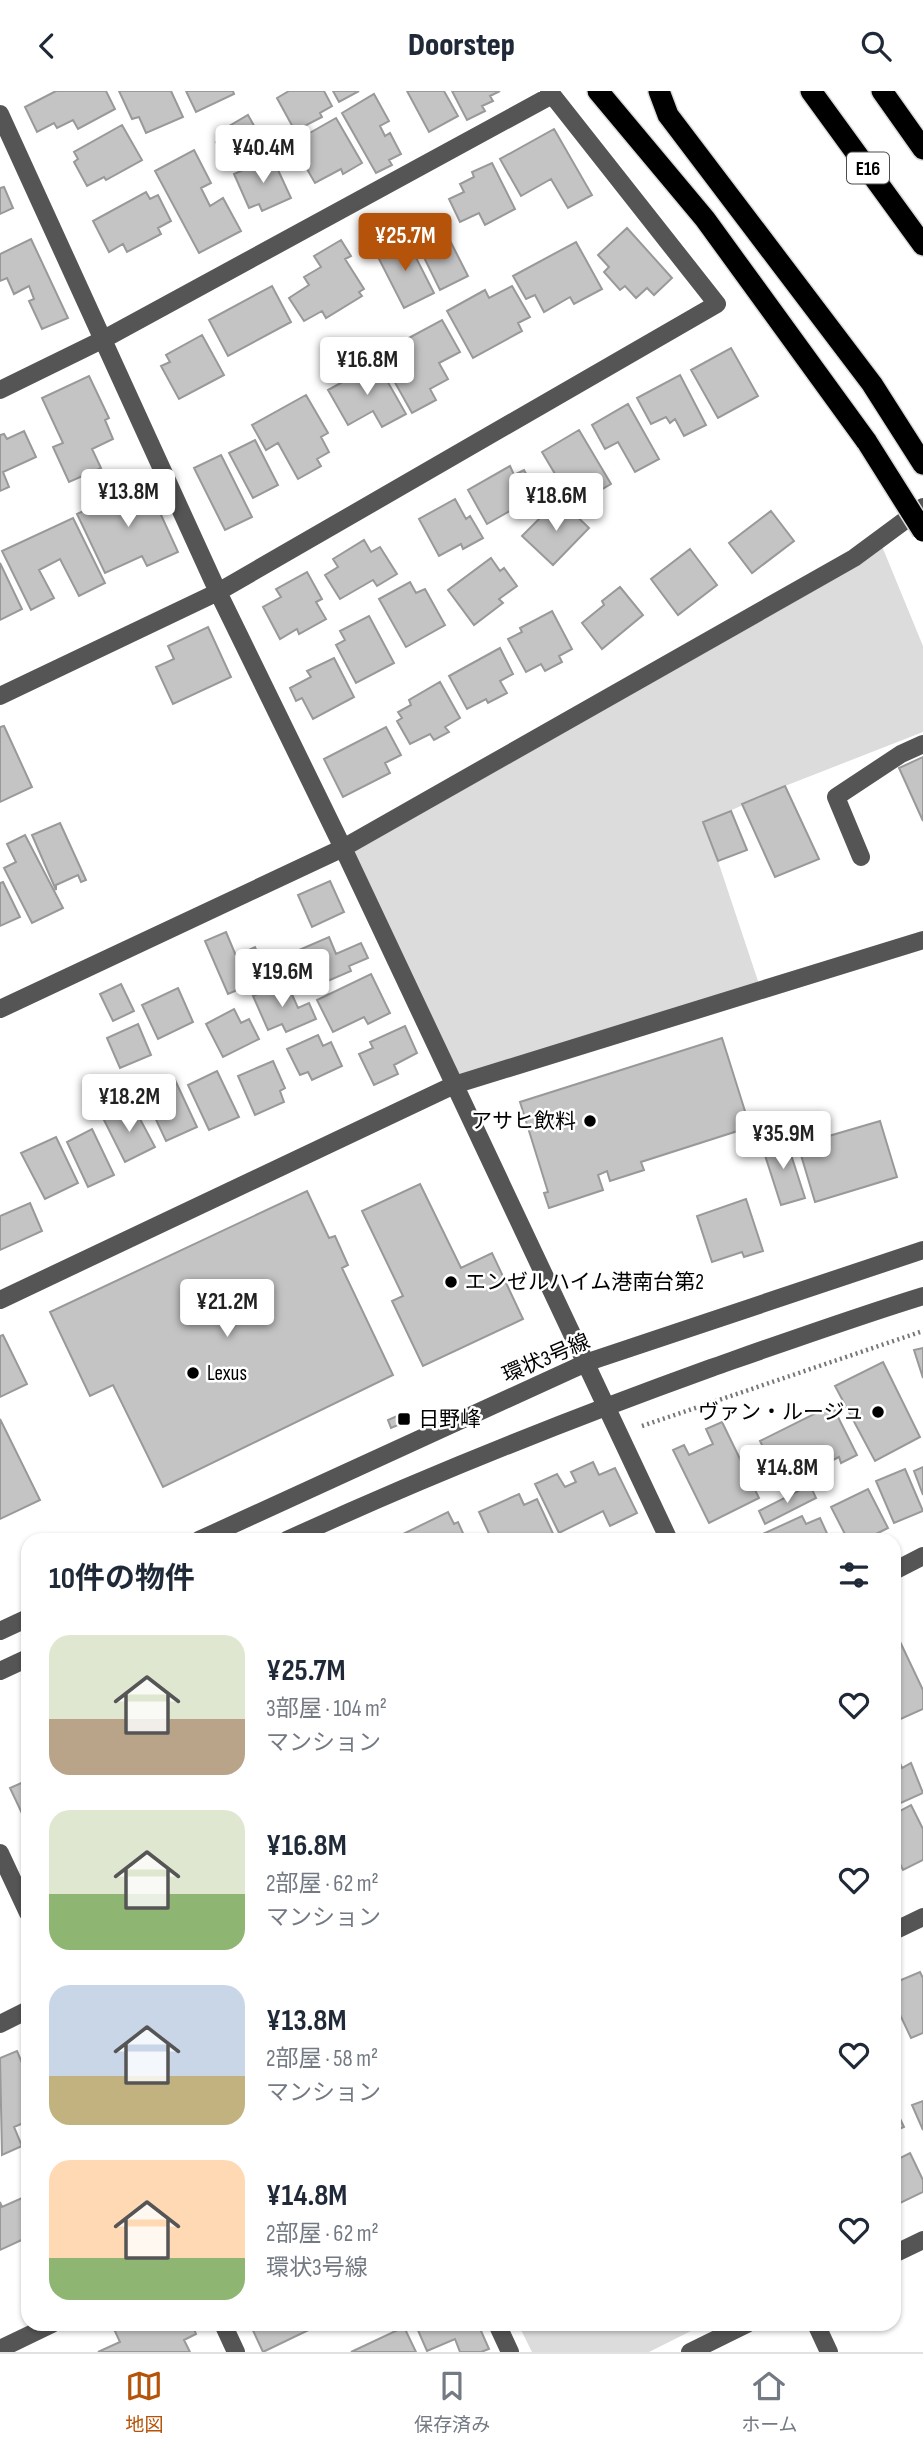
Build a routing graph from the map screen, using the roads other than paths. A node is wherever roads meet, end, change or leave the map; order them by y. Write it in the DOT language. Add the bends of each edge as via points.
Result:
graph roads {
  1 [pos="598,91"];
  2 [pos="659,91"];
  3 [pos="811,91"];
  4 [pos="882,91"];
  5 [pos="551,93"];
  6 [pos="0,114"];
  7 [pos="923,149"];
  8 [pos="923,246"];
  9 [pos="104,339"];
  10 [pos="0,390"];
  11 [pos="923,464"];
  12 [pos="923,507"];
  13 [pos="923,531"];
  14 [pos="218,592"];
  15 [pos="0,696"];
  16 [pos="923,744"];
  17 [pos="343,848"];
  18 [pos="861,857"];
  19 [pos="923,940"];
  20 [pos="0,1009"];
  21 [pos="454,1085"];
  22 [pos="923,1249"];
  23 [pos="923,1296"];
  24 [pos="0,1300"];
  25 [pos="587,1362"];
  26 [pos="606,1406"];
  27 [pos="214,1533"];
  28 [pos="303,1533"];
  29 [pos="666,1533"];
  30 [pos="923,1556"];
  31 [pos="901,1567"];
  32 [pos="21,1621"];
  33 [pos="0,1631"];
  34 [pos="21,1661"];
  35 [pos="0,1671"];
  36 [pos="0,1853"];
  37 [pos="21,1898"];
  38 [pos="923,1917"];
  39 [pos="901,1928"];
  40 [pos="21,2014"];
  41 [pos="0,2024"];
  42 [pos="923,2240"];
  43 [pos="901,2251"];
  44 [pos="37,2331"];
  45 [pos="226,2331"];
  46 [pos="500,2331"];
  47 [pos="733,2331"];
  48 [pos="819,2331"];
  49 [pos="0,2349"];
  50 [pos="236,2352"];
  51 [pos="510,2352"];
  52 [pos="690,2352"];
  53 [pos="829,2352"];
  1 -- 13 [label="highway, bridge" via="705,219 867,442"];
  2 -- 11 [label="highway" via="668,115 872,384"];
  3 -- 8 [label="highway, E16"];
  4 -- 7 [label="highway, E16"];
  5 -- 9 [label="street"];
  5 -- 14 [label="street" via="718,304"];
  6 -- 9 [label="street"];
  9 -- 10 [label="street"];
  9 -- 14 [label="street"];
  12 -- 17 [label="street" via="854,558"];
  14 -- 15 [label="street"];
  14 -- 17 [label="street"];
  16 -- 18 [label="street" via="836,797"];
  17 -- 20 [label="street"];
  17 -- 21 [label="street"];
  19 -- 21 [label="street"];
  21 -- 24 [label="street"];
  21 -- 25 [label="street"];
  22 -- 25 [label="street, 環状3号線"];
  23 -- 26 [label="street"];
  25 -- 26 [label="street"];
  25 -- 27 [label="street, 環状3号線"];
  26 -- 28 [label="street"];
  26 -- 29 [label="street"];
  30 -- 31 [label="street"];
  32 -- 33 [label="street"];
  34 -- 35 [label="street"];
  36 -- 37 [label="street"];
  38 -- 39 [label="street"];
  40 -- 41 [label="street"];
  42 -- 43 [label="street"];
  44 -- 49 [label="street"];
  45 -- 50 [label="street"];
  46 -- 51 [label="street"];
  47 -- 52 [label="street"];
  48 -- 53 [label="street"];
}
